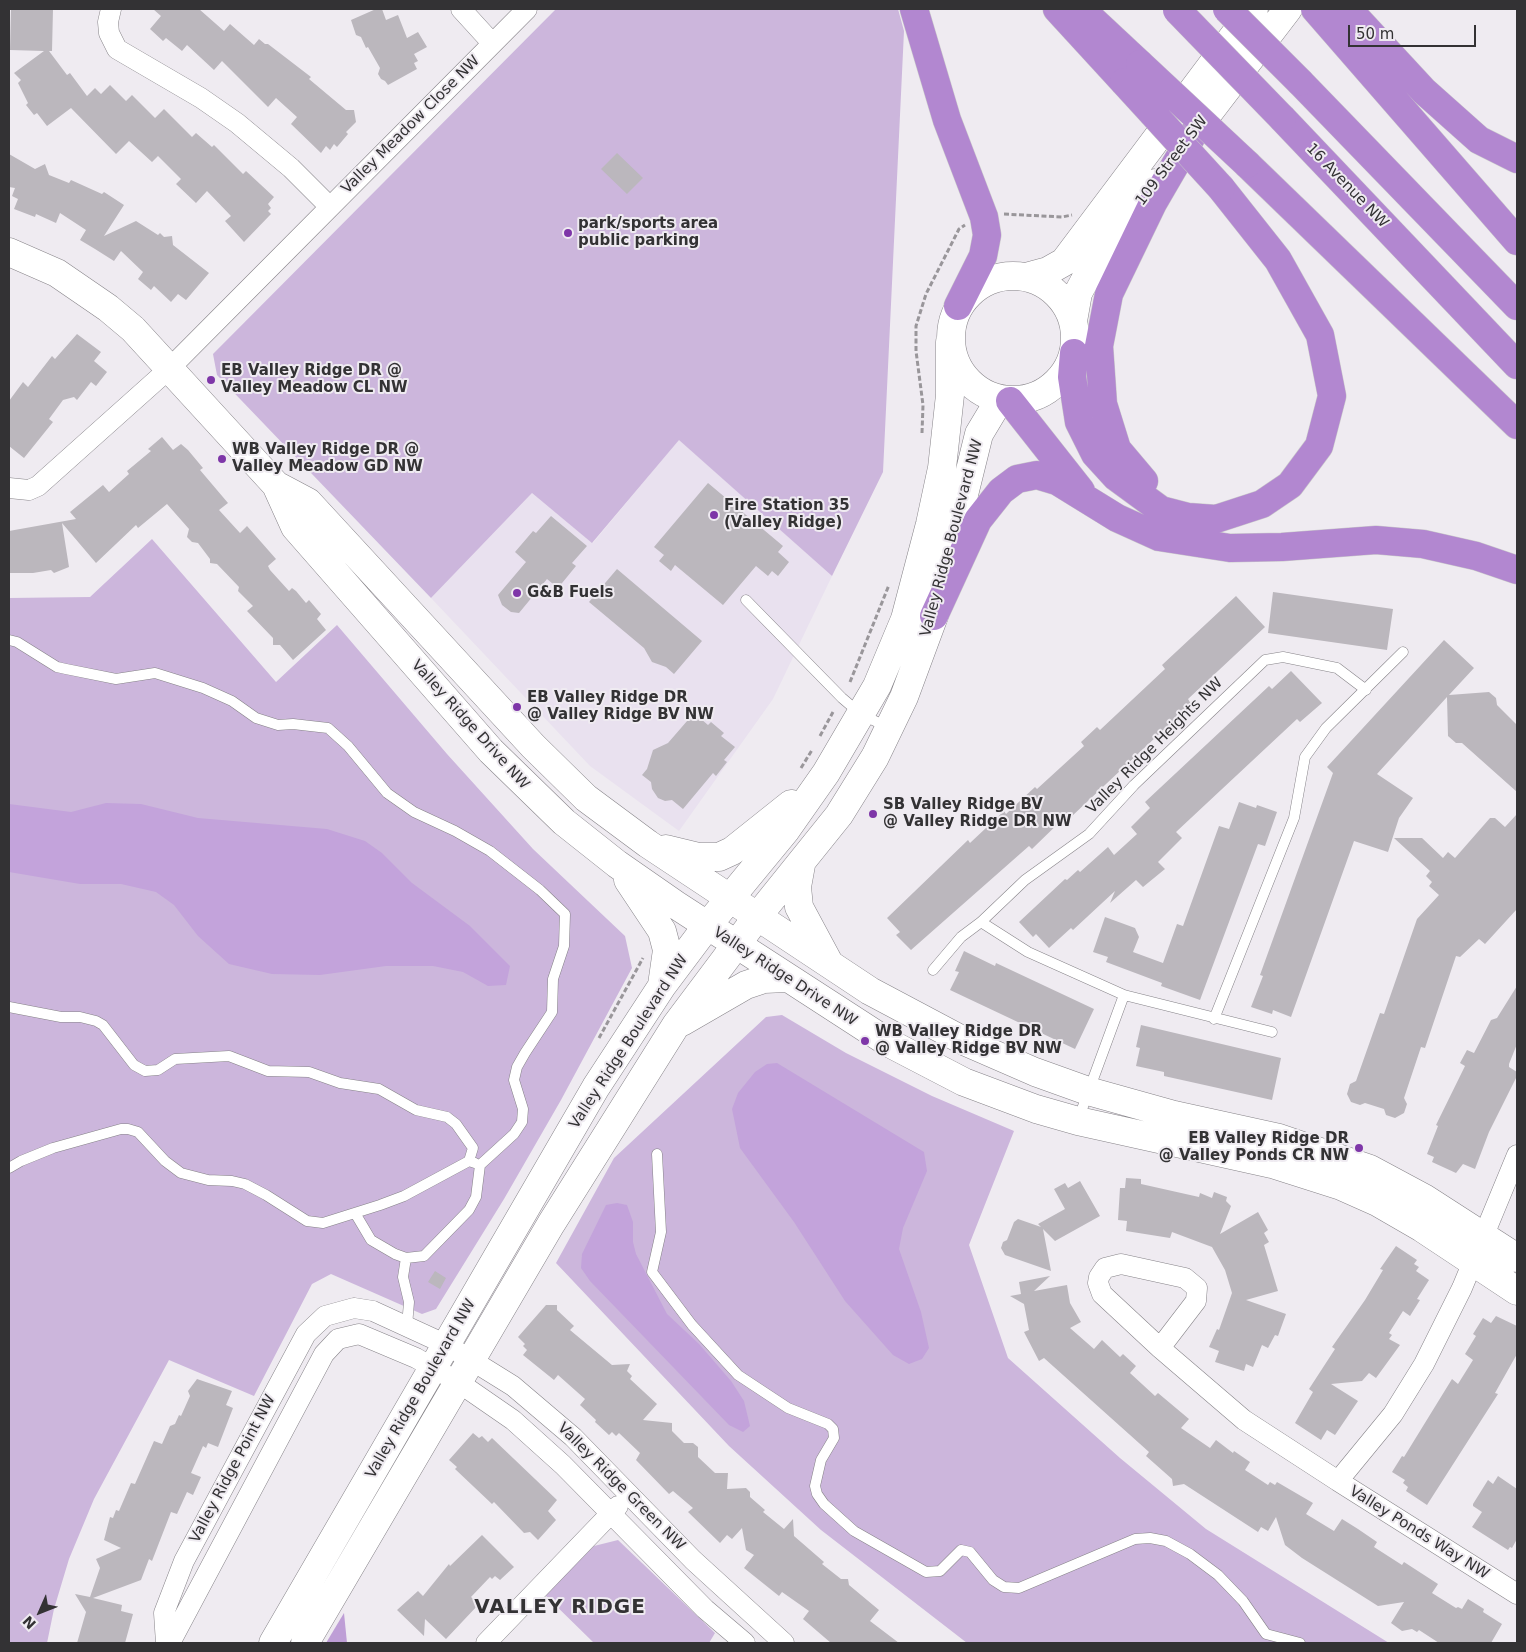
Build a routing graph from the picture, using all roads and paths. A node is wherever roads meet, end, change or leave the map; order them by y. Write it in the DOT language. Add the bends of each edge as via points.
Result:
graph roads {
  1 [pos="111,9"];
  2 [pos="461,9"];
  3 [pos="527,9"];
  4 [pos="914,9"];
  5 [pos="1057,9"];
  6 [pos="1081,9"];
  7 [pos="1228,9"];
  8 [pos="1254,9"];
  9 [pos="1288,9"];
  10 [pos="1176,10"];
  11 [pos="1330,13"];
  12 [pos="492,43"];
  13 [pos="1132,73"];
  14 [pos="1196,129"];
  15 [pos="1517,159"];
  16 [pos="330,207"];
  17 [pos="1076,212"];
  18 [pos="984,217"];
  19 [pos="1517,241"];
  20 [pos="9,252"];
  21 [pos="1026,277"];
  22 [pos="958,306"];
  23 [pos="1517,306"];
  24 [pos="1073,321"];
  25 [pos="950,342"];
  26 [pos="1074,353"];
  27 [pos="1517,365"];
  28 [pos="170,368"];
  29 [pos="1005,400"];
  30 [pos="1517,425"];
  31 [pos="921,438"];
  32 [pos="276,485"];
  33 [pos="9,488"];
  34 [pos="1090,502"];
  35 [pos="1188,517"];
  36 [pos="1517,570"];
  37 [pos="892,579"];
  38 [pos="746,600"];
  39 [pos="934,616"];
  40 [pos="9,640"];
  41 [pos="1403,652"];
  42 [pos="850,682"];
  43 [pos="1366,690"];
  44 [pos="862,715"];
  45 [pos="890,728"];
  46 [pos="826,773"];
  47 [pos="648,844"];
  48 [pos="616,864"];
  49 [pos="801,865"];
  50 [pos="730,899"];
  51 [pos="757,917"];
  52 [pos="981,922"];
  53 [pos="707,926"];
  54 [pos="735,945"];
  55 [pos="832,967"];
  56 [pos="933,970"];
  57 [pos="786,978"];
  58 [pos="662,986"];
  59 [pos="1124,994"];
  60 [pos="9,1007"];
  61 [pos="1214,1019"];
  62 [pos="676,1025"];
  63 [pos="1272,1032"];
  64 [pos="1088,1091"];
  65 [pos="1078,1121"];
  66 [pos="657,1154"];
  67 [pos="1517,1155"];
  68 [pos="469,1161"];
  69 [pos="480,1165"];
  70 [pos="9,1168"];
  71 [pos="355,1213"];
  72 [pos="1484,1235"];
  73 [pos="406,1258"];
  74 [pos="1517,1258"];
  75 [pos="1472,1260"];
  76 [pos="1517,1291"];
  77 [pos="334,1311"];
  78 [pos="407,1326"];
  79 [pos="344,1336"];
  80 [pos="447,1345"];
  81 [pos="1160,1348"];
  82 [pos="472,1359"];
  83 [pos="433,1368"];
  84 [pos="458,1382"];
  85 [pos="1338,1481"];
  86 [pos="628,1496"];
  87 [pos="610,1515"];
  88 [pos="1517,1594"];
  89 [pos="166,1643"];
  90 [pos="170,1643"];
  91 [pos="273,1643"];
  92 [pos="305,1643"];
  93 [pos="486,1643"];
  94 [pos="745,1643"];
  95 [pos="784,1643"];
  96 [pos="1300,1643"];
  1 -- 16 [label="street, Valley Meadow Close NW" via="109,33 117,49 237,122"];
  2 -- 12 [label="street, Valley Meadow Close NW"];
  3 -- 12 [label="street, Valley Meadow Close NW"];
  4 -- 18 [label="highway" via="947,120"];
  5 -- 13 [label="highway"];
  6 -- 13 [label="highway"];
  7 -- 23 [label="highway, bridge"];
  8 -- 21 [label="street, 109 Street SW" via="1064,262 1048,272"];
  9 -- 14 [label="street, 109 Street SW"];
  10 -- 27 [label="highway, 16 Avenue NW, bridge"];
  11 -- 15 [label="highway" via="1479,140"];
  11 -- 19 [label="highway"];
  12 -- 16 [label="street, Valley Meadow Close NW"];
  13 -- 30 [label="highway, bridge" via="1247,164"];
  13 -- 35 [label="highway, bridge" via="1278,260 1320,334 1332,396 1319,446 1290,485 1262,504 1216,519"];
  14 -- 24 [label="street, 109 Street SW" via="1092,267 1078,293"];
  14 -- 35 [label="highway" via="1153,203 1108,294 1100,346 1103,404 1117,449 1148,486"];
  16 -- 28 [label="street, Valley Meadow Close NW"];
  17 -- 18 [label="path" via="1062,217 998,214"];
  18 -- 22 [label="highway" via="987,235 983,256"];
  18 -- 31 [label="path" via="959,228 919,310 916,351 923,405"];
  20 -- 28 [label="street, Valley Ridge Drive NW" via="57,273 108,308"];
  21 -- 22 [label="street" via="995,278 974,289"];
  21 -- 24 [label="street" via="1056,292"];
  22 -- 25 [label="street" via="951,324"];
  24 -- 26 [label="street"];
  25 -- 29 [label="street" via="960,373 971,385 984,394"];
  25 -- 44 [label="street, Valley Ridge Boulevard NW" via="950,395 942,468 930,524 905,619"];
  26 -- 29 [label="street" via="1061,379 1050,388 1024,400"];
  26 -- 35 [label="highway" via="1072,377 1079,422 1096,454 1139,496 1161,510"];
  28 -- 32 [label="street, Valley Ridge Drive NW"];
  28 -- 33 [label="street, Valley Meadow Close NW" via="38,486 28,490"];
  29 -- 34 [label="highway"];
  29 -- 39 [label="street, Valley Ridge Boulevard NW" via="976,442"];
  32 -- 47 [label="street, Valley Ridge Drive NW" via="308,502 563,777 598,809"];
  32 -- 48 [label="street, Valley Ridge Drive NW" via="295,527 486,745 545,805"];
  34 -- 36 [label="highway" via="1159,537 1230,548 1376,540 1423,544 1476,556"];
  34 -- 39 [label="highway" via="1057,481 1037,475 1017,479 1001,491 978,520"];
  37 -- 42 [label="path"];
  38 -- 44 [label="lane"];
  39 -- 45 [label="street, Valley Ridge Boulevard NW"];
  40 -- 69 [label="lane" via="18,642 57,667 116,679 156,673 203,688 232,701 256,718 278,726 293,724 328,728 388,793 414,812 490,851 557,905 565,914 566,927 564,946 553,979 552,1012 524,1053 514,1080 523,1109 522,1122 514,1134"];
  41 -- 43 [label="lane"];
  43 -- 52 [label="lane, Valley Ridge Heights NW" via="1337,668 1283,657 1265,660 1134,785 1089,834 1025,880"];
  43 -- 61 [label="lane" via="1326,728 1305,757 1294,818"];
  44 -- 45 [label="lane"];
  44 -- 46 [label="street, Valley Ridge Boulevard NW"];
  45 -- 49 [label="street, Valley Ridge Boulevard NW" via="839,815"];
  46 -- 47 [label="street" via="766,825 719,857 700,857"];
  46 -- 50 [label="street, Valley Ridge Boulevard NW" via="786,830"];
  47 -- 50 [label="street, Valley Ridge Drive NW"];
  48 -- 53 [label="street, Valley Ridge Drive NW"];
  48 -- 58 [label="street" via="662,931 667,950"];
  49 -- 51 [label="street, Valley Ridge Boulevard NW"];
  49 -- 55 [label="street" via="797,886 799,908"];
  50 -- 51 [label="street, Valley Ridge Drive NW"];
  50 -- 53 [label="street, Valley Ridge Boulevard NW"];
  51 -- 54 [label="street, Valley Ridge Boulevard NW"];
  51 -- 55 [label="street, Valley Ridge Drive NW"];
  52 -- 56 [label="lane, Valley Ridge Heights NW" via="960,938"];
  52 -- 59 [label="lane" via="1028,952"];
  53 -- 54 [label="street, Valley Ridge Drive NW"];
  53 -- 58 [label="street, Valley Ridge Boulevard NW"];
  54 -- 57 [label="street, Valley Ridge Drive NW"];
  54 -- 62 [label="street, Valley Ridge Boulevard NW"];
  55 -- 64 [label="street, Valley Ridge Drive NW" via="966,1042"];
  57 -- 62 [label="street" via="764,979 746,985"];
  57 -- 65 [label="street, Valley Ridge Drive NW" via="889,1043 964,1082"];
  58 -- 80 [label="street, Valley Ridge Boulevard NW" via="596,1087"];
  59 -- 61 [label="lane"];
  59 -- 64 [label="lane"];
  60 -- 68 [label="lane" via="61,1018 80,1017 96,1021 108,1031 128,1060 145,1071 158,1070 175,1059 228,1056 268,1071 309,1072 340,1083 379,1089 416,1110 446,1117 456,1124 473,1148"];
  61 -- 63 [label="lane"];
  62 -- 82 [label="street, Valley Ridge Boulevard NW" via="551,1224"];
  64 -- 65 [label="lane"];
  64 -- 72 [label="street, Valley Ridge Drive NW" via="1174,1115 1279,1138 1335,1156 1389,1178"];
  65 -- 75 [label="street, Valley Ridge Drive NW" via="1272,1164 1333,1183 1398,1214"];
  66 -- 96 [label="lane" via="661,1232 652,1272 692,1325 738,1375 788,1408 833,1429 834,1438 821,1460 815,1486 824,1504 854,1531 926,1572 940,1571 961,1550 970,1552 993,1580 1004,1587 1019,1588 1135,1539 1166,1542 1190,1554 1218,1575 1243,1601 1266,1634"];
  67 -- 72 [label="street, Valley Ponds Way NW"];
  68 -- 69 [label="lane"];
  68 -- 71 [label="lane" via="404,1196"];
  69 -- 73 [label="lane" via="476,1197 469,1210 424,1256"];
  70 -- 71 [label="lane" via="53,1148 121,1128 138,1132 180,1173 200,1179 245,1184 307,1221 323,1223"];
  71 -- 73 [label="lane" via="371,1240"];
  72 -- 74 [label="street, Valley Ridge Drive NW"];
  72 -- 75 [label="street, Valley Ponds Way NW"];
  73 -- 78 [label="lane" via="403,1278 409,1302"];
  75 -- 76 [label="street, Valley Ridge Drive NW"];
  75 -- 85 [label="street, Valley Ponds Way NW" via="1441,1334 1409,1390"];
  77 -- 78 [label="street, Valley Ridge Point NW" via="364,1308"];
  77 -- 79 [label="street"];
  77 -- 89 [label="street, Valley Ridge Point NW" via="315,1323 306,1334 184,1561 164,1613"];
  78 -- 80 [label="street, Valley Ridge Point NW"];
  79 -- 83 [label="street" via="367,1336"];
  79 -- 90 [label="street, Valley Ridge Point NW" via="324,1354"];
  80 -- 82 [label="street, Valley Ridge Green NW"];
  80 -- 83 [label="street, Valley Ridge Boulevard NW"];
  81 -- 81 [label="street" via="1196,1301 1197,1288 1185,1278 1121,1264 1105,1268 1098,1283 1102,1294"];
  81 -- 85 [label="street" via="1244,1420"];
  82 -- 84 [label="street, Valley Ridge Boulevard NW"];
  82 -- 86 [label="street, Valley Ridge Green NW" via="548,1414"];
  83 -- 84 [label="street, Valley Ridge Green NW"];
  83 -- 91 [label="street, Valley Ridge Boulevard NW"];
  84 -- 87 [label="street, Valley Ridge Green NW" via="540,1442"];
  84 -- 92 [label="street, Valley Ridge Boulevard NW"];
  85 -- 88 [label="street, Valley Ponds Way NW"];
  86 -- 87 [label="street"];
  86 -- 95 [label="street, Valley Ridge Green NW"];
  87 -- 93 [label="street"];
  87 -- 94 [label="street, Valley Ridge Green NW"];
}
